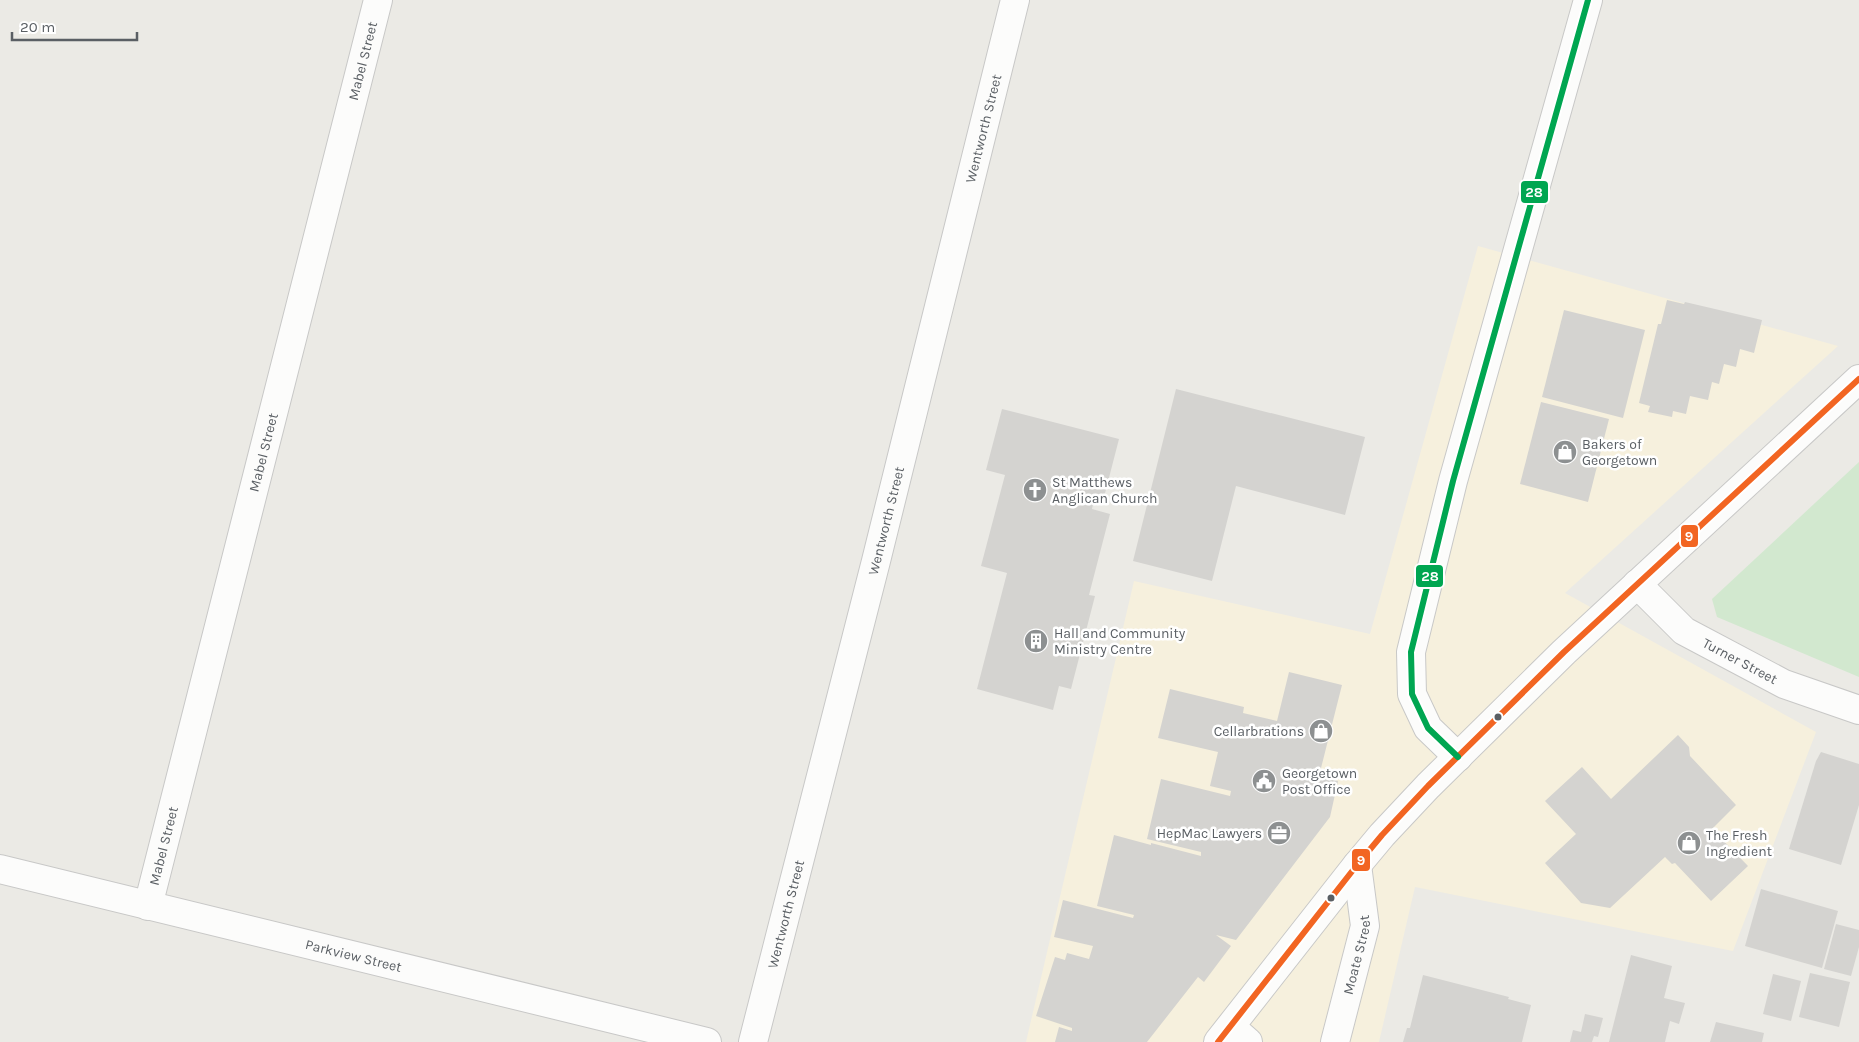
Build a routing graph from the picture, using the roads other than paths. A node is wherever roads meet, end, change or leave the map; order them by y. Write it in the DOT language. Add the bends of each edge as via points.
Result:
graph roads {
  1 [pos="378,0"];
  2 [pos="1015,0"];
  3 [pos="1588,0"];
  4 [pos="1859,379"];
  5 [pos="1637,584"];
  6 [pos="1859,710"];
  7 [pos="1458,757"];
  8 [pos="1357,865"];
  9 [pos="0,869"];
  10 [pos="148,906"];
  11 [pos="1232,1037"];
  12 [pos="707,1042"];
  13 [pos="753,1042"];
  14 [pos="1335,1042"];
  1 -- 10 [label="street, Mabel Street"];
  2 -- 13 [label="street, Wentworth Street"];
  3 -- 7 [label="street" via="1453,481 1411,652 1412,694 1428,728"];
  4 -- 5 [label="street"];
  5 -- 6 [label="street, Turner Street" via="1684,631 1784,684"];
  5 -- 7 [label="street"];
  7 -- 8 [label="street"];
  8 -- 11 [label="street"];
  8 -- 14 [label="street, Moate Street" via="1365,926"];
  9 -- 10 [label="street, Parkview Street"];
  10 -- 12 [label="street, Parkview Street"];
}
